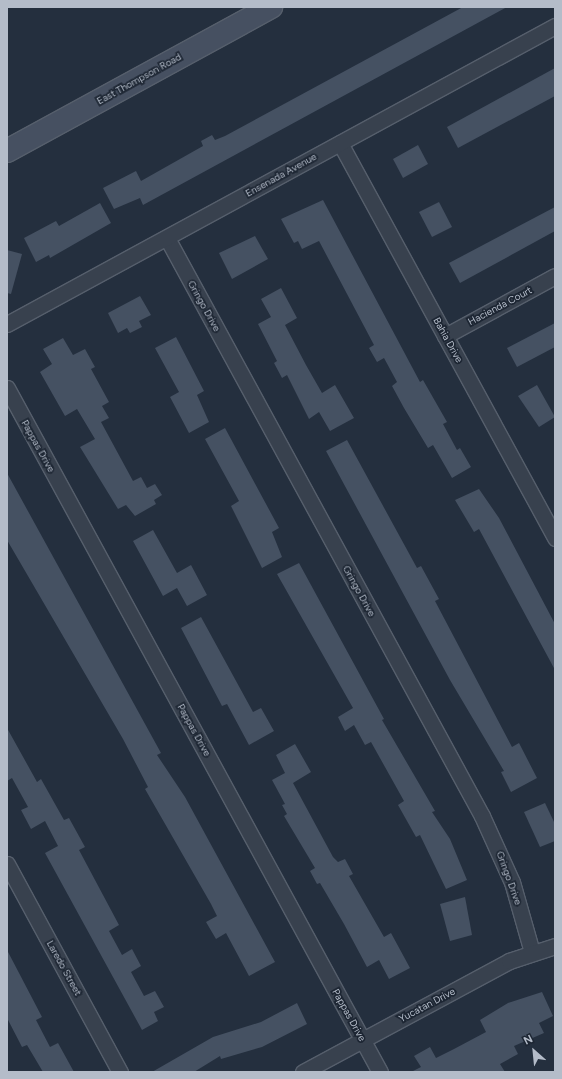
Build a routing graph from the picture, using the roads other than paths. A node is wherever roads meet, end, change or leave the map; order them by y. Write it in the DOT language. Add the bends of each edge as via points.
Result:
graph roads {
  1 [pos="271,7"];
  2 [pos="555,26"];
  3 [pos="340,143"];
  4 [pos="7,151"];
  5 [pos="167,238"];
  6 [pos="555,276"];
  7 [pos="7,324"];
  8 [pos="445,336"];
  9 [pos="7,388"];
  10 [pos="551,519"];
  11 [pos="555,538"];
  12 [pos="7,864"];
  13 [pos="555,946"];
  14 [pos="532,952"];
  15 [pos="362,1039"];
  16 [pos="120,1072"];
  17 [pos="303,1072"];
  18 [pos="380,1072"];
  1 -- 4 [label="main road, East Thompson Road"];
  2 -- 3 [label="street, Ensenada Avenue"];
  3 -- 5 [label="street, Ensenada Avenue"];
  3 -- 8 [label="street, Bahia Drive"];
  5 -- 7 [label="street, Ensenada Avenue"];
  5 -- 14 [label="street, Gringo Drive" via="482,816 512,882"];
  6 -- 8 [label="street, Hacienda Court"];
  8 -- 10 [label="street, Bahia Drive"];
  9 -- 15 [label="street, Pappas Drive"];
  10 -- 11 [label="street, Bahia Drive"];
  12 -- 16 [label="street, Laredo Street"];
  13 -- 14 [label="street, Yucatan Drive"];
  14 -- 15 [label="street, Yucatan Drive" via="509,961"];
  15 -- 17 [label="street, Yucatan Drive"];
  15 -- 18 [label="street, Pappas Drive"];
}
